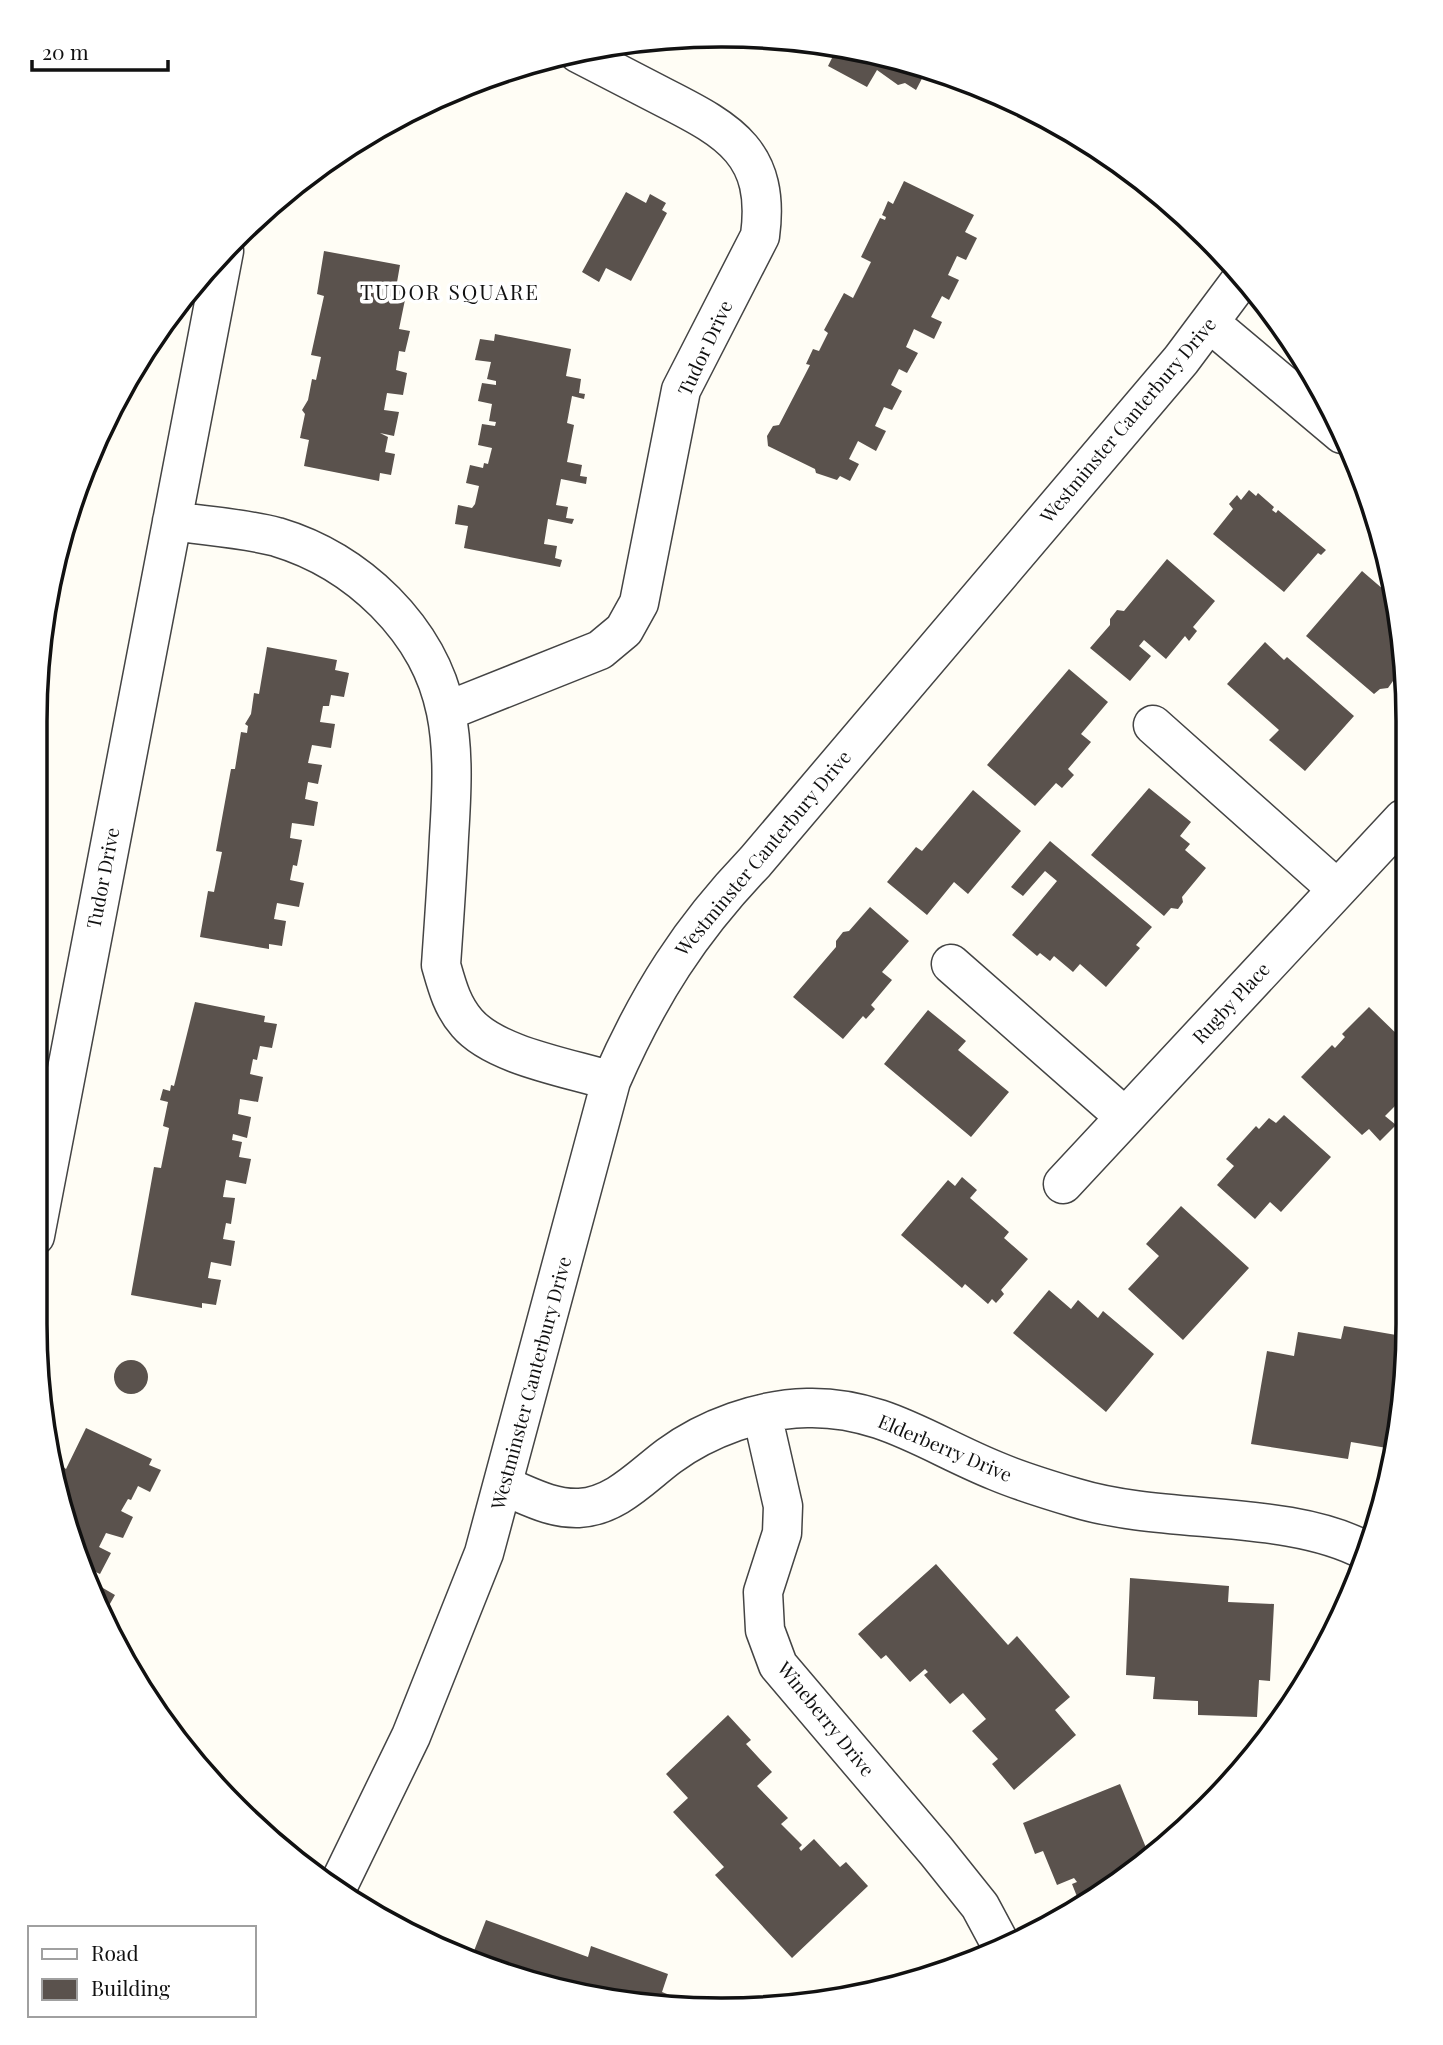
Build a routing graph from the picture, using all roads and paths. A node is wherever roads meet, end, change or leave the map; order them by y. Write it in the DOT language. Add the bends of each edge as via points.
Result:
graph roads {
  1 [pos="591,60"];
  2 [pos="219,273"];
  3 [pos="1236,287"];
  4 [pos="1210,323"];
  5 [pos="1324,419"];
  6 [pos="172,520"];
  7 [pos="447,711"];
  8 [pos="1153,724"];
  9 [pos="1396,826"];
  10 [pos="1337,889"];
  11 [pos="951,964"];
  12 [pos="611,1081"];
  13 [pos="1125,1117"];
  14 [pos="47,1173"];
  15 [pos="1063,1184"];
  16 [pos="762,1415"];
  17 [pos="504,1486"];
  18 [pos="1357,1548"];
  19 [pos="341,1880"];
  20 [pos="997,1938"];
  1 -- 7 [label="street, Tudor Drive" via="717,124 741,147 760,183 760,236 681,390 639,603 624,630 600,650"];
  2 -- 6 [label="street, Tudor Drive"];
  3 -- 4 [label="street, Westminster Canterbury Drive"];
  4 -- 5 [label="street"];
  4 -- 12 [label="street, Westminster Canterbury Drive" via="722,896 675,958 636,1025"];
  6 -- 7 [label="street" via="276,537 323,556 367,583 403,620 430,662"];
  6 -- 14 [label="street, Tudor Drive"];
  7 -- 12 [label="street" via="454,761 442,965 450,996 468,1024 494,1045"];
  8 -- 10 [label="street"];
  9 -- 10 [label="street, Rugby Place"];
  10 -- 13 [label="street, Rugby Place"];
  11 -- 13 [label="street"];
  12 -- 17 [label="street, Westminster Canterbury Drive"];
  13 -- 15 [label="street, Rugby Place"];
  16 -- 17 [label="street, Elderberry Drive" via="711,1432 671,1454 617,1497 581,1508 549,1506"];
  16 -- 18 [label="street, Elderberry Drive" via="807,1408 857,1412 905,1427 995,1471 1078,1499 1165,1516 1313,1531"];
  16 -- 20 [label="street, Wineberry Drive" via="783,1506 782,1533 763,1591 765,1630 778,1665 980,1906"];
  17 -- 19 [label="street, Westminster Canterbury Drive" via="484,1553 411,1736"];
}
